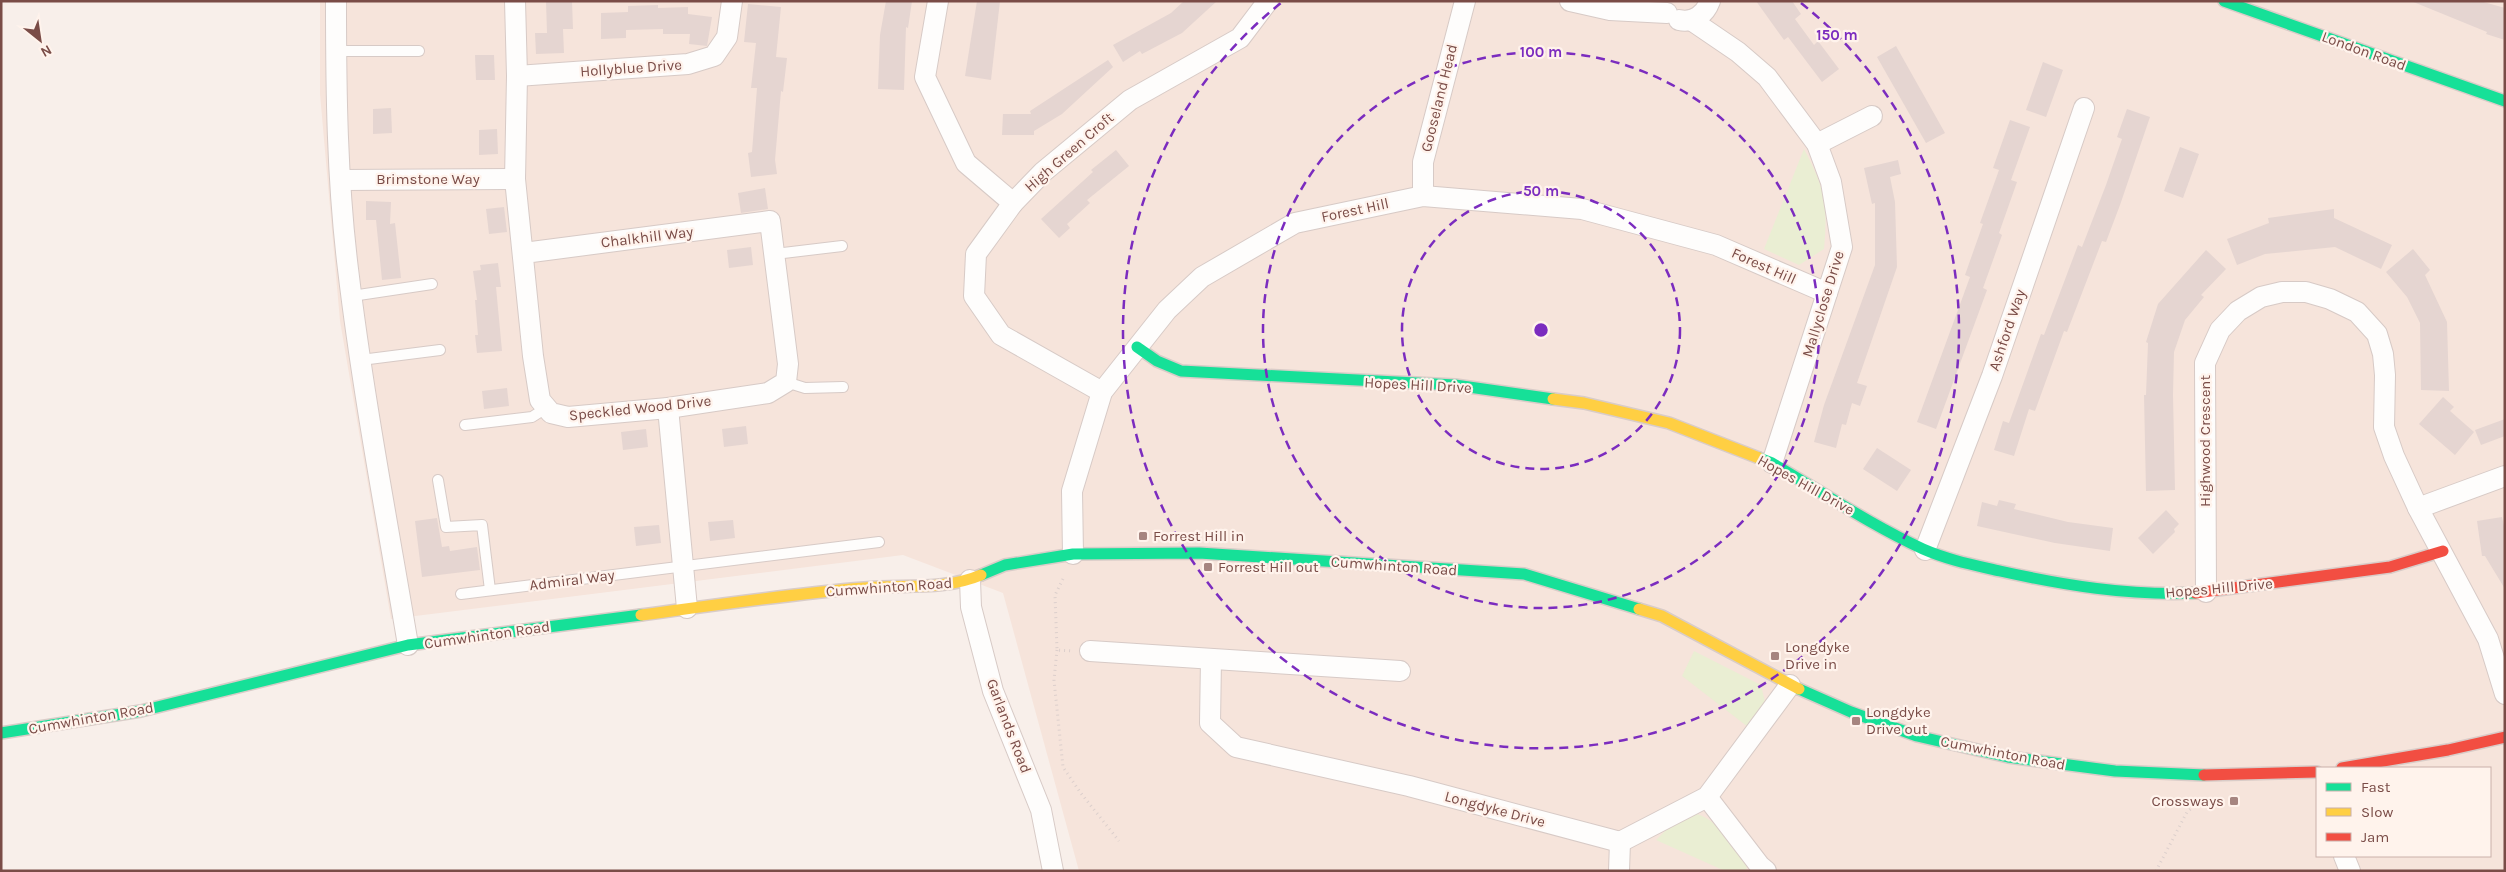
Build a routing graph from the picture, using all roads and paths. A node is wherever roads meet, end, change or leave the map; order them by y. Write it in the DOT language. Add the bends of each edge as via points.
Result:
graph roads {
  1 [pos="336,1"];
  2 [pos="515,1"];
  3 [pos="732,1"];
  4 [pos="938,1"];
  5 [pos="1268,1"];
  6 [pos="1465,1"];
  7 [pos="1570,1"];
  8 [pos="1710,1"];
  9 [pos="2235,3"];
  10 [pos="1664,7"];
  11 [pos="1691,20"];
  12 [pos="336,51"];
  13 [pos="419,51"];
  14 [pos="517,76"];
  15 [pos="2505,101"];
  16 [pos="2084,108"];
  17 [pos="1872,116"];
  18 [pos="1817,144"];
  19 [pos="515,179"];
  20 [pos="342,180"];
  21 [pos="1423,196"];
  22 [pos="1013,203"];
  23 [pos="842,246"];
  24 [pos="524,253"];
  25 [pos="774,254"];
  26 [pos="432,284"];
  27 [pos="1827,294"];
  28 [pos="352,296"];
  29 [pos="1137,347"];
  30 [pos="440,350"];
  31 [pos="361,360"];
  32 [pos="786,382"];
  33 [pos="843,387"];
  34 [pos="1102,392"];
  35 [pos="546,408"];
  36 [pos="668,408"];
  37 [pos="465,425"];
  38 [pos="1772,463"];
  39 [pos="2505,476"];
  40 [pos="438,480"];
  41 [pos="2418,508"];
  42 [pos="879,542"];
  43 [pos="1925,550"];
  44 [pos="2443,551"];
  45 [pos="1073,554"];
  46 [pos="683,567"];
  47 [pos="970,580"];
  48 [pos="490,590"];
  49 [pos="2206,592"];
  50 [pos="461,594"];
  51 [pos="687,608"];
  52 [pos="408,645"];
  53 [pos="1057,650"];
  54 [pos="1090,651"];
  55 [pos="1211,659"];
  56 [pos="1400,671"];
  57 [pos="1790,685"];
  58 [pos="2505,694"];
  59 [pos="1,733"];
  60 [pos="2505,736"];
  61 [pos="2348,767"];
  62 [pos="2230,774"];
  63 [pos="2316,774"];
  64 [pos="1707,797"];
  65 [pos="1119,841"];
  66 [pos="1620,842"];
  67 [pos="2344,857"];
  68 [pos="1053,871"];
  69 [pos="1619,871"];
  70 [pos="1766,871"];
  71 [pos="2156,871"];
  72 [pos="2350,871"];
  1 -- 12 [label="street"];
  2 -- 14 [label="street"];
  3 -- 14 [label="street, Hollyblue Drive" via="727,37 714,56 688,64"];
  4 -- 22 [label="street" via="925,77 966,162"];
  5 -- 22 [label="street, High Green Croft" via="1240,38 1130,100 1043,172"];
  6 -- 21 [label="street, Gooseland Head" via="1423,162"];
  7 -- 10 [label="street, Mallyclose Drive" via="1610,10"];
  8 -- 11 [label="street" via="1704,13"];
  9 -- 15 [label="street, London Road"];
  10 -- 11 [label="street, Mallyclose Drive" via="1682,21"];
  11 -- 18 [label="street, Mallyclose Drive" via="1738,52 1767,77"];
  12 -- 13 [label="lane"];
  12 -- 20 [label="street"];
  14 -- 19 [label="street"];
  16 -- 43 [label="street, Ashford Way" via="1992,376"];
  17 -- 18 [label="street"];
  18 -- 27 [label="street, Mallyclose Drive" via="1831,182 1842,247"];
  19 -- 20 [label="street, Brimstone Way"];
  19 -- 24 [label="street, Speckled Wood Drive"];
  20 -- 28 [label="street"];
  21 -- 27 [label="street, Forest Hill" via="1582,209 1716,245"];
  21 -- 29 [label="street, Forest Hill" via="1295,224 1202,277 1167,310"];
  22 -- 34 [label="street, High Green Croft" via="976,254 974,296 1001,335"];
  23 -- 25 [label="lane"];
  24 -- 25 [label="street, Chalkhill Way" via="770,222"];
  24 -- 35 [label="street, Speckled Wood Drive" via="533,356 540,400"];
  25 -- 32 [label="street" via="788,364"];
  26 -- 28 [label="lane"];
  27 -- 38 [label="street, Mallyclose Drive"];
  28 -- 31 [label="street"];
  29 -- 34 [label="street, Forest Hill"];
  29 -- 38 [label="street, Hopes Hill Drive" via="1157,361 1181,371 1455,385 1584,403 1669,423"];
  30 -- 31 [label="lane"];
  31 -- 52 [label="street"];
  32 -- 33 [label="lane" via="805,388"];
  32 -- 36 [label="street, Speckled Wood Drive" via="768,393"];
  34 -- 45 [label="street, Forest Hill" via="1072,491"];
  35 -- 36 [label="street, Speckled Wood Drive" via="551,413 568,417"];
  35 -- 37 [label="lane" via="532,417"];
  36 -- 46 [label="street"];
  38 -- 43 [label="street, Hopes Hill Drive"];
  39 -- 41 [label="street"];
  40 -- 48 [label="lane" via="446,527 482,525"];
  41 -- 44 [label="street"];
  41 -- 49 [label="street, Highwood Crescent" via="2384,427 2385,375 2377,334 2357,312 2306,292 2282,292 2261,297 2238,311 2220,330 2205,363"];
  42 -- 46 [label="lane, Admiral Way"];
  43 -- 49 [label="street, Hopes Hill Drive" via="1955,561 2057,584 2164,594"];
  44 -- 49 [label="street, Hopes Hill Drive" via="2390,567"];
  44 -- 58 [label="street" via="2488,639"];
  45 -- 47 [label="street, Cumwhinton Road" via="1005,564"];
  45 -- 53 [label="path" via="1055,595"];
  45 -- 57 [label="street, Cumwhinton Road" via="1199,553 1524,574 1662,616"];
  46 -- 48 [label="lane, Admiral Way"];
  46 -- 51 [label="street"];
  47 -- 51 [label="street, Cumwhinton Road" via="928,587 870,587 815,592"];
  47 -- 68 [label="street, Garlands Road" via="971,607 993,691 1041,810"];
  48 -- 50 [label="lane, Admiral Way"];
  51 -- 52 [label="street, Cumwhinton Road"];
  52 -- 59 [label="street, Cumwhinton Road" via="141,711"];
  53 -- 54 [label="path"];
  53 -- 65 [label="path" via="1054,680 1063,767"];
  54 -- 55 [label="street"];
  55 -- 56 [label="street"];
  55 -- 66 [label="street, Longdyke Drive" via="1210,723 1236,747 1409,786"];
  57 -- 62 [label="street, Cumwhinton Road" via="1917,736 2008,757 2115,772"];
  57 -- 64 [label="street"];
  60 -- 61 [label="street" via="2448,750"];
  62 -- 63 [label="street, Cumwhinton Road"];
  62 -- 71 [label="path" via="2187,812"];
  64 -- 66 [label="street"];
  64 -- 70 [label="street"];
  66 -- 69 [label="street"];
  67 -- 72 [label="street"];
}
